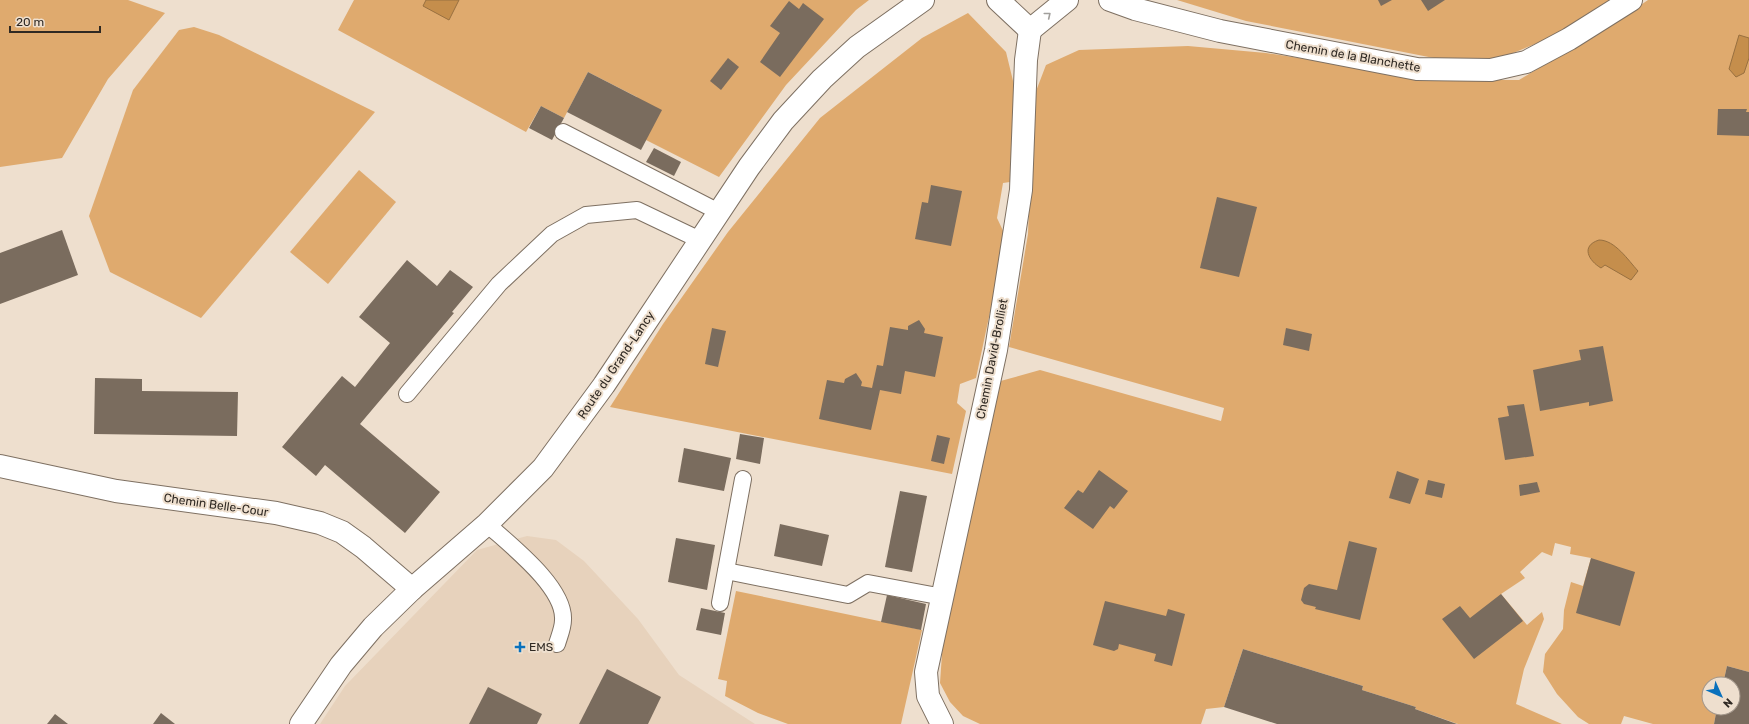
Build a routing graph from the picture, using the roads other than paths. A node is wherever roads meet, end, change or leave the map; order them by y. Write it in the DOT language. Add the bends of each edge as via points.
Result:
graph roads {
  1 [pos="923,0"];
  2 [pos="998,0"];
  3 [pos="1067,0"];
  4 [pos="1110,0"];
  5 [pos="1631,0"];
  6 [pos="1030,30"];
  7 [pos="563,132"];
  8 [pos="719,212"];
  9 [pos="700,240"];
  10 [pos="407,394"];
  11 [pos="0,466"];
  12 [pos="743,479"];
  13 [pos="487,524"];
  14 [pos="726,571"];
  15 [pos="412,589"];
  16 [pos="943,597"];
  17 [pos="720,603"];
  18 [pos="557,644"];
  19 [pos="301,724"];
  20 [pos="942,724"];
  1 -- 8 [label="street, Route du Grand-Lancy" via="857,47 822,79 784,121"];
  2 -- 6 [label="street"];
  6 -- 3 [label="street, one-way"];
  4 -- 5 [label="street, Chemin de la Blanchette" via="1220,31 1417,69 1491,70 1526,62 1569,39"];
  6 -- 16 [label="street, Chemin David-Brolliet" via="1026,60 1021,190 996,350"];
  7 -- 8 [label="lane"];
  8 -- 9 [label="street, Route du Grand-Lancy"];
  9 -- 10 [label="lane" via="638,210 586,215 552,234 499,284"];
  9 -- 13 [label="street, Route du Grand-Lancy" via="566,438 542,468"];
  11 -- 15 [label="street, Chemin Belle-Cour" via="116,491 276,513 320,523 342,532 363,547"];
  12 -- 14 [label="lane"];
  13 -- 15 [label="street, Route du Grand-Lancy"];
  13 -- 18 [label="lane" via="548,582 559,600 563,620"];
  14 -- 16 [label="lane" via="848,595 868,583"];
  14 -- 17 [label="lane"];
  15 -- 19 [label="street, Route du Grand-Lancy" via="373,627 341,665"];
  16 -- 20 [label="street, Chemin David-Brolliet" via="926,672 928,696"];
}
